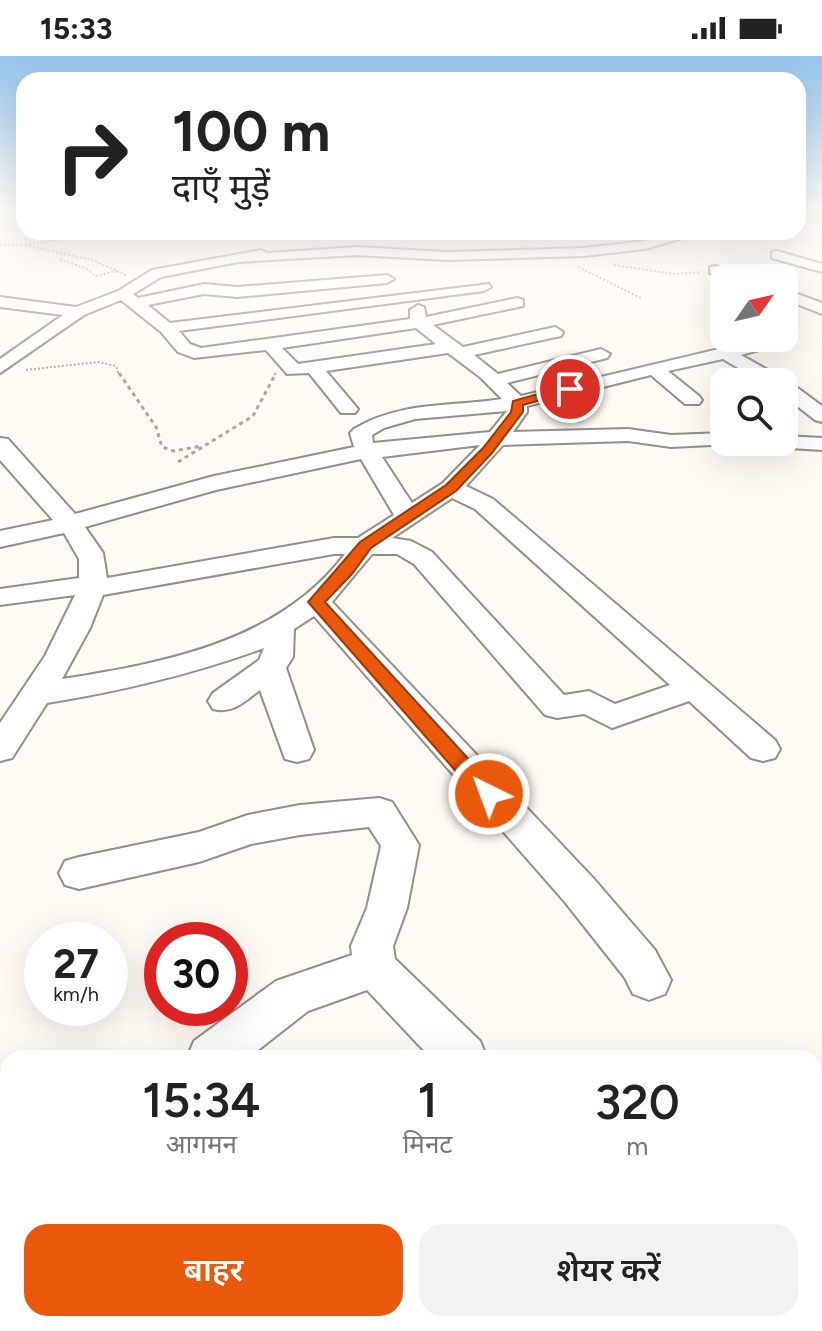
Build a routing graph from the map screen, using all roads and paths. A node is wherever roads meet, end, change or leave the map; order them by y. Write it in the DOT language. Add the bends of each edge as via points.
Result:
graph roads {
  1 [pos="419,269"];
  2 [pos="86,270"];
  3 [pos="119,270"];
  4 [pos="236,270"];
  5 [pos="415,270"];
  6 [pos="585,270"];
  7 [pos="642,270"];
  8 [pos="710,270"];
  9 [pos="820,270"];
  10 [pos="204,273"];
  11 [pos="798,274"];
  12 [pos="484,287"];
  13 [pos="131,294"];
  14 [pos="418,298"];
  15 [pos="641,298"];
  16 [pos="822,298"];
  17 [pos="798,300"];
  18 [pos="0,302"];
  19 [pos="517,303"];
  20 [pos="805,303"];
  21 [pos="822,309"];
  22 [pos="78,312"];
  23 [pos="2,321"];
  24 [pos="420,323"];
  25 [pos="167,328"];
  26 [pos="555,332"];
  27 [pos="41,337"];
  28 [pos="11,340"];
  29 [pos="271,343"];
  30 [pos="454,350"];
  31 [pos="738,352"];
  32 [pos="601,354"];
  33 [pos="728,355"];
  34 [pos="0,367"];
  35 [pos="289,368"];
  36 [pos="314,368"];
  37 [pos="654,368"];
  38 [pos="751,368"];
  39 [pos="20,371"];
  40 [pos="495,380"];
  41 [pos="798,398"];
  42 [pos="692,400"];
  43 [pos="517,403"];
  44 [pos="348,409"];
  45 [pos="822,416"];
  46 [pos="496,439"];
  47 [pos="710,440"];
  48 [pos="798,443"];
  49 [pos="0,444"];
  50 [pos="822,444"];
  51 [pos="201,446"];
  52 [pos="367,452"];
  53 [pos="178,462"];
  54 [pos="9,468"];
  55 [pos="451,488"];
  56 [pos="408,517"];
  57 [pos="69,524"];
  58 [pos="0,539"];
  59 [pos="365,545"];
  60 [pos="93,588"];
  61 [pos="0,597"];
  62 [pos="316,602"];
  63 [pos="280,626"];
  64 [pos="270,667"];
  65 [pos="694,688"];
  66 [pos="36,694"];
  67 [pos="224,701"];
  68 [pos="6,730"];
  69 [pos="763,749"];
  70 [pos="297,750"];
  71 [pos="79,873"];
  72 [pos="375,968"];
  73 [pos="649,980"];
  74 [pos="221,1050"];
  75 [pos="452,1050"];
  1 -- 14 [label="street"];
  2 -- 3 [label="path" via="96,276"];
  3 -- 13 [label="path" via="130,277"];
  4 -- 13 [label="street"];
  5 -- 13 [label="street" via="237,292"];
  6 -- 15 [label="path"];
  7 -- 8 [label="path" via="675,274"];
  9 -- 11 [label="street"];
  10 -- 13 [label="street"];
  12 -- 14 [label="street"];
  13 -- 22 [label="street"];
  13 -- 25 [label="street"];
  14 -- 24 [label="street"];
  14 -- 25 [label="street"];
  16 -- 20 [label="street"];
  17 -- 20 [label="street"];
  18 -- 22 [label="street"];
  19 -- 24 [label="street"];
  20 -- 21 [label="street"];
  22 -- 23 [label="street"];
  22 -- 27 [label="street"];
  24 -- 29 [label="street"];
  24 -- 30 [label="street"];
  25 -- 29 [label="street" via="184,348 200,354"];
  26 -- 30 [label="street"];
  27 -- 28 [label="street"];
  27 -- 34 [label="street"];
  29 -- 35 [label="street"];
  30 -- 36 [label="street"];
  30 -- 40 [label="street"];
  31 -- 33 [label="street"];
  32 -- 40 [label="street"];
  33 -- 37 [label="street"];
  33 -- 38 [label="street"];
  35 -- 36 [label="street"];
  35 -- 51 [label="path" via="268,380 252,417 232,433"];
  36 -- 44 [label="street"];
  37 -- 42 [label="street"];
  37 -- 43 [label="street"];
  39 -- 51 [label="path" via="98,362 116,366 157,428 162,447 174,451"];
  40 -- 43 [label="street"];
  41 -- 45 [label="street"];
  43 -- 46 [label="street" via="517,412"];
  43 -- 52 [label="street" via="393,416 361,433"];
  46 -- 47 [label="street" via="628,435"];
  46 -- 52 [label="street"];
  46 -- 55 [label="street"];
  48 -- 50 [label="street"];
  49 -- 54 [label="street"];
  51 -- 53 [label="path"];
  52 -- 56 [label="street"];
  52 -- 57 [label="street" via="214,483"];
  54 -- 57 [label="street" via="54,503"];
  55 -- 56 [label="street"];
  55 -- 65 [label="street" via="484,504"];
  56 -- 59 [label="street"];
  57 -- 58 [label="street"];
  57 -- 60 [label="street" via="92,558"];
  59 -- 60 [label="street"];
  59 -- 62 [label="street"];
  59 -- 65 [label="street" via="402,546 423,558 557,707 589,702 612,717"];
  60 -- 61 [label="street"];
  60 -- 66 [label="street" via="58,662"];
  62 -- 63 [label="street"];
  62 -- 73 [label="street" via="579,890"];
  63 -- 64 [label="street" via="278,657"];
  63 -- 66 [label="street" via="209,657 116,681"];
  64 -- 67 [label="street"];
  64 -- 70 [label="street"];
  65 -- 69 [label="street"];
  66 -- 68 [label="street"];
  71 -- 72 [label="street" via="199,847 248,830 379,812 400,845 387,908 372,946"];
  72 -- 74 [label="street" via="292,996"];
  72 -- 75 [label="street"];
}
